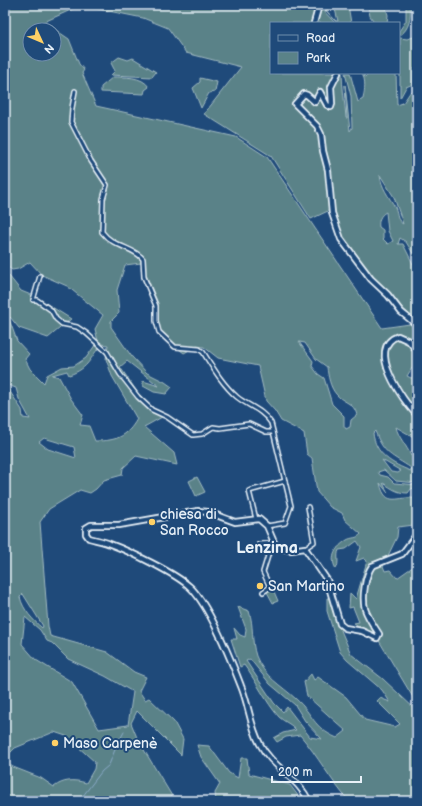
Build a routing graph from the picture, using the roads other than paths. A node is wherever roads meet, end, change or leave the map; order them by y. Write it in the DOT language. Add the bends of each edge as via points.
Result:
graph roads {
  1 [pos="319,5"];
  2 [pos="314,22"];
  3 [pos="338,74"];
  4 [pos="76,90"];
  5 [pos="40,276"];
  6 [pos="417,325"];
  7 [pos="417,351"];
  8 [pos="417,415"];
  9 [pos="273,432"];
  10 [pos="285,481"];
  11 [pos="308,507"];
  12 [pos="256,519"];
  13 [pos="267,526"];
  14 [pos="417,534"];
  15 [pos="259,544"];
  16 [pos="274,544"];
  17 [pos="305,548"];
  18 [pos="264,592"];
  19 [pos="309,801"];
  1 -- 2 [label="street"];
  3 -- 6 [label="street" via="331,88 331,107 327,105 320,92 315,102 304,94 295,104 317,126 321,134 332,213 341,239 371,279 401,312"];
  4 -- 9 [label="street" via="71,122 107,185 103,199 102,232 115,244 143,259 144,277 156,306 159,332 175,347 199,349 203,352 231,392 268,418"];
  5 -- 9 [label="street" via="33,300 51,310 62,324 77,327 86,333 107,352 120,374 152,410 193,435 202,434 213,428 249,424 266,432"];
  7 -- 8 [label="street" via="409,341 398,336 389,343 385,357 403,400"];
  9 -- 10 [label="street"];
  10 -- 12 [label="street" via="249,491"];
  10 -- 13 [label="street" via="291,506 288,517 284,523"];
  11 -- 17 [label="street" via="314,542"];
  12 -- 13 [label="street"];
  12 -- 19 [label="street" via="235,522 198,511 119,524 91,525 86,527 85,531 89,538 121,548 179,578 191,588 200,599 242,687 258,742 265,754 293,780"];
  13 -- 16 [label="street"];
  14 -- 17 [label="street" via="402,554 372,566 370,570 365,583 364,603 379,634 377,638 340,624 327,580"];
  15 -- 16 [label="street"];
  16 -- 17 [label="street" via="291,550"];
  16 -- 18 [label="street" via="271,546 263,572 270,587"];
}
